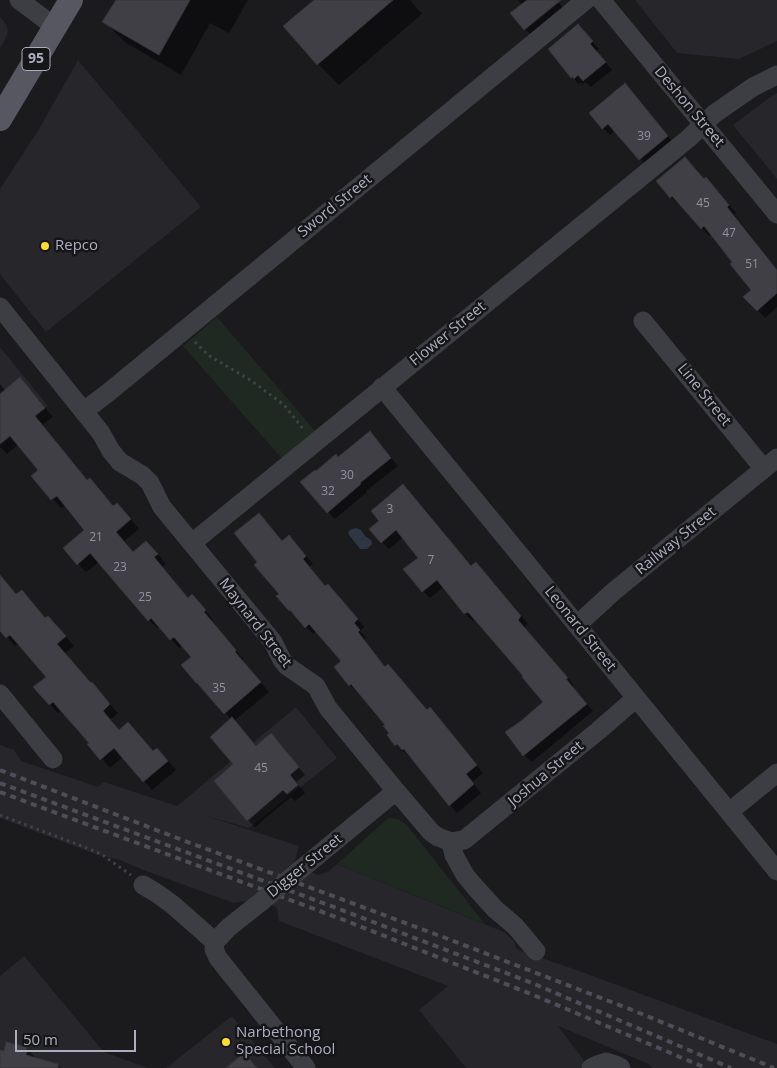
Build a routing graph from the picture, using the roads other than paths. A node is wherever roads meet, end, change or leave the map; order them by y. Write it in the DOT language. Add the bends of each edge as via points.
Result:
graph roads {
  1 [pos="19,0"];
  2 [pos="71,0"];
  3 [pos="586,0"];
  4 [pos="601,0"];
  5 [pos="55,27"];
  6 [pos="777,75"];
  7 [pos="0,119"];
  8 [pos="703,125"];
  9 [pos="777,214"];
  10 [pos="0,307"];
  11 [pos="643,321"];
  12 [pos="382,388"];
  13 [pos="84,411"];
  14 [pos="771,464"];
  15 [pos="192,543"];
  16 [pos="576,624"];
  17 [pos="0,694"];
  18 [pos="636,698"];
  19 [pos="53,759"];
  20 [pos="777,773"];
  21 [pos="396,791"];
  22 [pos="729,812"];
  23 [pos="451,842"];
  24 [pos="777,872"];
  25 [pos="143,885"];
  26 [pos="216,942"];
  27 [pos="536,951"];
  28 [pos="616,1065"];
  29 [pos="306,1068"];
  30 [pos="591,1068"];
  1 -- 5 [label="street"];
  2 -- 5 [label="main road, 95"];
  3 -- 13 [label="street, Sword Street"];
  4 -- 8 [label="street, Deshon Street"];
  5 -- 7 [label="main road, 95"];
  6 -- 8 [label="street, Flower Street" via="753,87"];
  8 -- 9 [label="street, Deshon Street"];
  8 -- 12 [label="street, Flower Street"];
  10 -- 13 [label="street, Maynard Street"];
  11 -- 14 [label="street, Line Street"];
  12 -- 15 [label="street, Flower Street"];
  12 -- 16 [label="street, Leonard Street"];
  13 -- 15 [label="street, Maynard Street" via="120,462 150,483 162,507"];
  14 -- 16 [label="street, Railway Street"];
  15 -- 21 [label="street, Maynard Street" via="273,642 287,666 316,686 328,708"];
  16 -- 18 [label="street, Leonard Street"];
  17 -- 19 [label="street"];
  18 -- 22 [label="street, Leonard Street"];
  18 -- 23 [label="street, Joshua Street" via="470,836"];
  20 -- 22 [label="street"];
  21 -- 23 [label="street, Maynard Street" via="431,832"];
  21 -- 26 [label="street, Digger Street, bridge" via="228,928"];
  22 -- 24 [label="street, Leonard Street"];
  23 -- 27 [label="street" via="454,855 470,881 495,909 516,926"];
  25 -- 26 [label="street" via="174,904"];
  26 -- 29 [label="street" via="214,950 218,958"];
  28 -- 30 [label="street" via="602,1063"];
}
